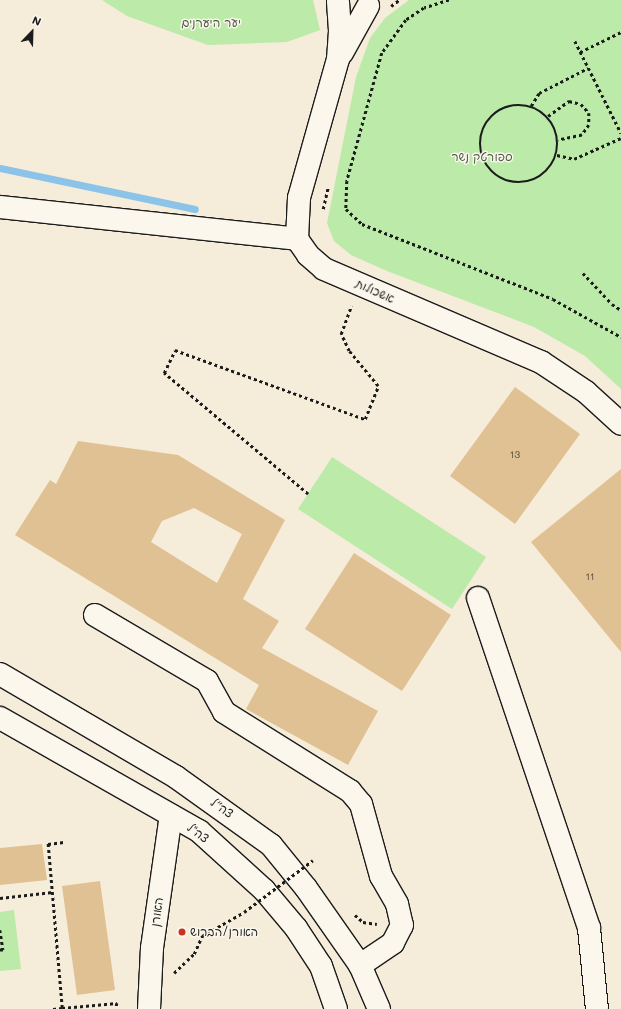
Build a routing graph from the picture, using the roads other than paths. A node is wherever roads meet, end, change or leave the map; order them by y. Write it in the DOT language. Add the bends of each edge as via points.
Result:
graph roads {
  1 [pos="337,1"];
  2 [pos="380,5"];
  3 [pos="338,59"];
  4 [pos="0,207"];
  5 [pos="297,239"];
  6 [pos="621,424"];
  7 [pos="478,598"];
  8 [pos="95,614"];
  9 [pos="0,674"];
  10 [pos="0,718"];
  11 [pos="171,815"];
  12 [pos="360,966"];
  13 [pos="149,1003"];
  14 [pos="336,1009"];
  15 [pos="379,1009"];
  16 [pos="597,1009"];
  1 -- 2 [label="main road"];
  1 -- 3 [label="main road" via="340,32"];
  2 -- 3 [label="main road"];
  3 -- 5 [label="main road" via="299,198"];
  4 -- 5 [label="main road"];
  5 -- 6 [label="main road, אשכולות" via="308,255 324,269 541,362 586,392"];
  7 -- 16 [label="main road" via="589,928"];
  8 -- 12 [label="main road" via="207,681 224,712 350,791 361,804 381,876 398,904 402,925 393,943"];
  9 -- 12 [label="main road, צה״ל" via="176,777 271,845 306,888"];
  10 -- 11 [label="main road, צה\"ל"];
  11 -- 13 [label="main road, האורן" via="152,948"];
  11 -- 14 [label="main road, צה\"ל" via="198,831 264,890 296,928 321,966"];
  12 -- 15 [label="main road, צה״ל"];
}
